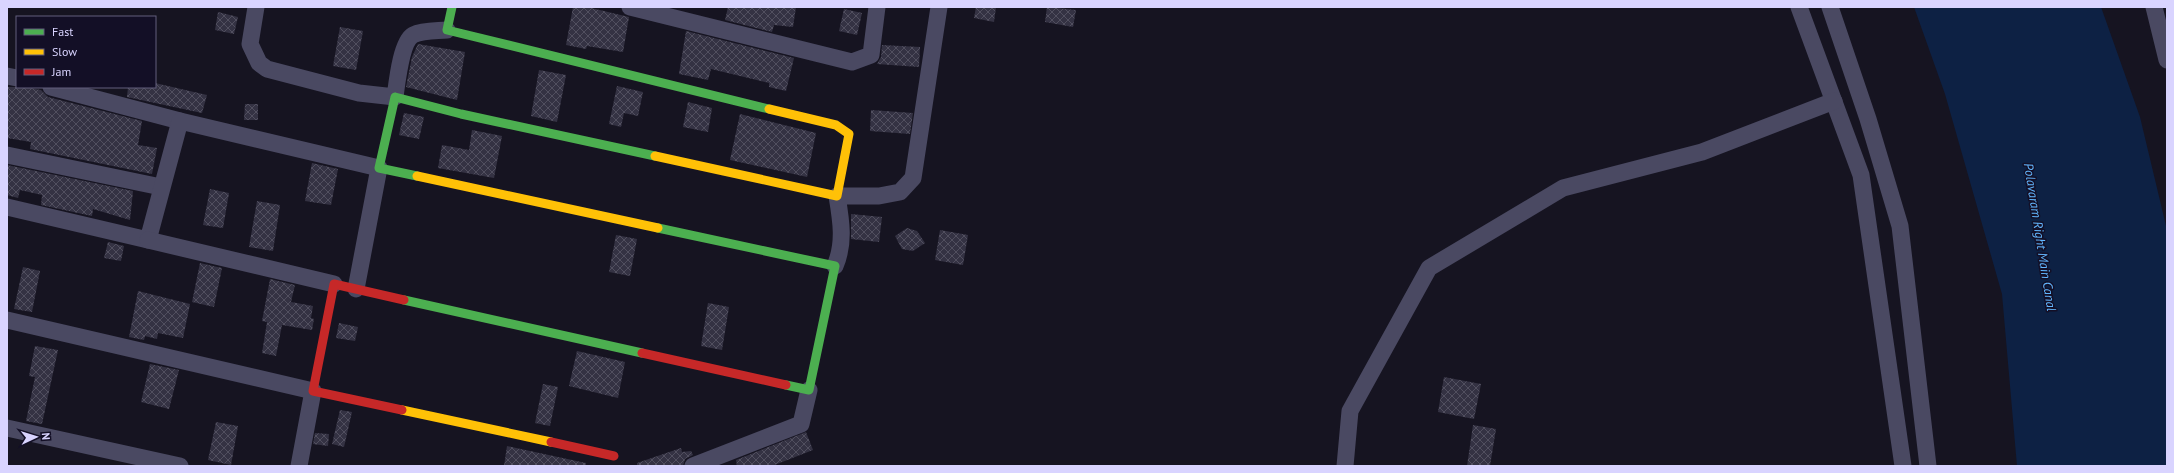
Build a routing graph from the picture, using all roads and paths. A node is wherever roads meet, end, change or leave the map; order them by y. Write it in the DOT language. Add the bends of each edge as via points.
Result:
graph roads {
  1 [pos="256,7"];
  2 [pos="452,7"];
  3 [pos="630,7"];
  4 [pos="877,7"];
  5 [pos="939,7"];
  6 [pos="1800,7"];
  7 [pos="1830,7"];
  8 [pos="2154,7"];
  9 [pos="654,10"];
  10 [pos="447,30"];
  11 [pos="2167,60"];
  12 [pos="55,88"];
  13 [pos="395,97"];
  14 [pos="1834,101"];
  15 [pos="180,121"];
  16 [pos="7,155"];
  17 [pos="379,168"];
  18 [pos="161,187"];
  19 [pos="837,196"];
  20 [pos="7,207"];
  21 [pos="148,240"];
  22 [pos="835,266"];
  23 [pos="334,284"];
  24 [pos="356,289"];
  25 [pos="7,320"];
  26 [pos="809,390"];
  27 [pos="313,391"];
  28 [pos="7,428"];
  29 [pos="614,456"];
  30 [pos="180,466"];
  31 [pos="299,466"];
  32 [pos="692,466"];
  33 [pos="1345,466"];
  34 [pos="1903,466"];
  35 [pos="1928,466"];
  1 -- 13 [label="street" via="250,44 259,63 267,69 360,93"];
  2 -- 10 [label="street"];
  3 -- 9 [label="street"];
  4 -- 9 [label="street" via="871,55 852,62"];
  5 -- 19 [label="street" via="913,178 900,192 879,196"];
  6 -- 14 [label="street"];
  7 -- 35 [label="street" via="1868,119 1900,226"];
  8 -- 11 [label="street"];
  10 -- 13 [label="street" via="424,31 412,36 405,46"];
  10 -- 19 [label="street" via="836,124 849,134"];
  12 -- 15 [label="street"];
  13 -- 17 [label="street"];
  13 -- 19 [label="street" via="469,116"];
  14 -- 33 [label="street" via="1702,152 1563,188 1429,268 1350,411"];
  14 -- 34 [label="street" via="1861,176"];
  15 -- 17 [label="street"];
  15 -- 18 [label="street"];
  16 -- 18 [label="street"];
  17 -- 22 [label="street"];
  17 -- 24 [label="street"];
  18 -- 21 [label="street"];
  19 -- 22 [label="street" via="841,232 840,254"];
  20 -- 21 [label="street"];
  21 -- 23 [label="street"];
  22 -- 26 [label="street"];
  23 -- 24 [label="street"];
  23 -- 27 [label="street"];
  24 -- 26 [label="street"];
  25 -- 27 [label="street"];
  26 -- 32 [label="street" via="801,424"];
  27 -- 29 [label="street"];
  27 -- 31 [label="street"];
  28 -- 30 [label="street"];
}
